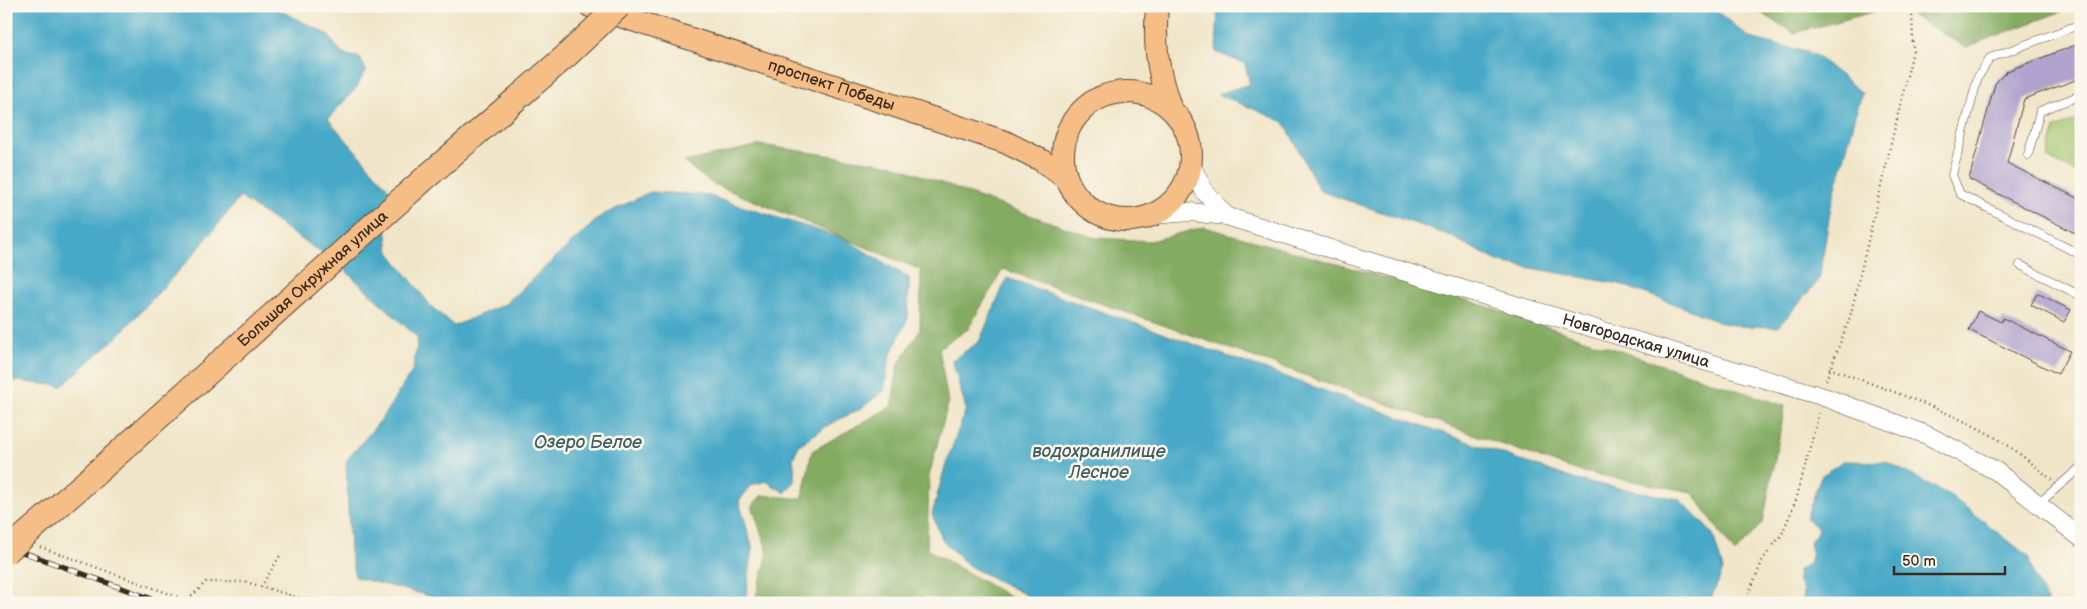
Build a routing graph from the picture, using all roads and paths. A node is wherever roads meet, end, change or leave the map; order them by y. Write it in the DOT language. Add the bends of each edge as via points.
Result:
graph roads {
  1 [pos="590,6"];
  2 [pos="619,6"];
  3 [pos="1157,6"];
  4 [pos="1912,6"];
  5 [pos="2081,24"];
  6 [pos="2081,95"];
  7 [pos="1170,107"];
  8 [pos="2028,155"];
  9 [pos="1191,165"];
  10 [pos="1066,178"];
  11 [pos="1154,214"];
  12 [pos="1226,216"];
  13 [pos="2081,255"];
  14 [pos="2020,265"];
  15 [pos="2081,296"];
  16 [pos="1829,368"];
  17 [pos="1824,397"];
  18 [pos="2081,467"];
  19 [pos="2059,486"];
  20 [pos="2038,504"];
  21 [pos="2081,538"];
  22 [pos="34,544"];
  23 [pos="6,552"];
  24 [pos="281,554"];
  25 [pos="261,587"];
  26 [pos="188,600"];
  27 [pos="195,603"];
  28 [pos="334,603"];
  29 [pos="1745,603"];
  1 -- 10 [label="main road, проспект Победы" via="1006,142 1041,160"];
  2 -- 23 [label="highway, Большая Окружная улица, bridge"];
  3 -- 7 [label="main road" via="1154,38 1162,84"];
  4 -- 16 [label="path" via="1913,51 1850,317"];
  5 -- 13 [label="lane" via="1990,58 1978,77 1952,175 1960,194"];
  6 -- 8 [label="lane" via="2040,111"];
  7 -- 9 [label="main road" via="1184,124 1191,144"];
  7 -- 10 [label="main road" via="1152,96 1131,91 1111,93 1090,102 1074,117 1065,137 1062,158"];
  9 -- 11 [label="main road" via="1185,186 1172,203"];
  9 -- 12 [label="street" via="1205,192"];
  10 -- 11 [label="main road" via="1077,197 1093,211 1113,219 1134,220"];
  11 -- 12 [label="street, Новгородская улица" via="1190,212"];
  12 -- 17 [label="street, Новгородская улица"];
  14 -- 15 [label="lane"];
  16 -- 17 [label="path"];
  16 -- 19 [label="path" via="1950,414 1997,439"];
  17 -- 20 [label="street, Новгородская улица" via="1928,435 1996,471"];
  17 -- 29 [label="path" via="1796,500 1782,534 1763,559"];
  18 -- 19 [label="lane"];
  19 -- 20 [label="lane"];
  20 -- 21 [label="street, Новгородская улица"];
  22 -- 26 [label="path"];
  24 -- 25 [label="path"];
  25 -- 26 [label="path" via="246,582 206,582"];
  25 -- 28 [label="path"];
  26 -- 27 [label="path"];
}
